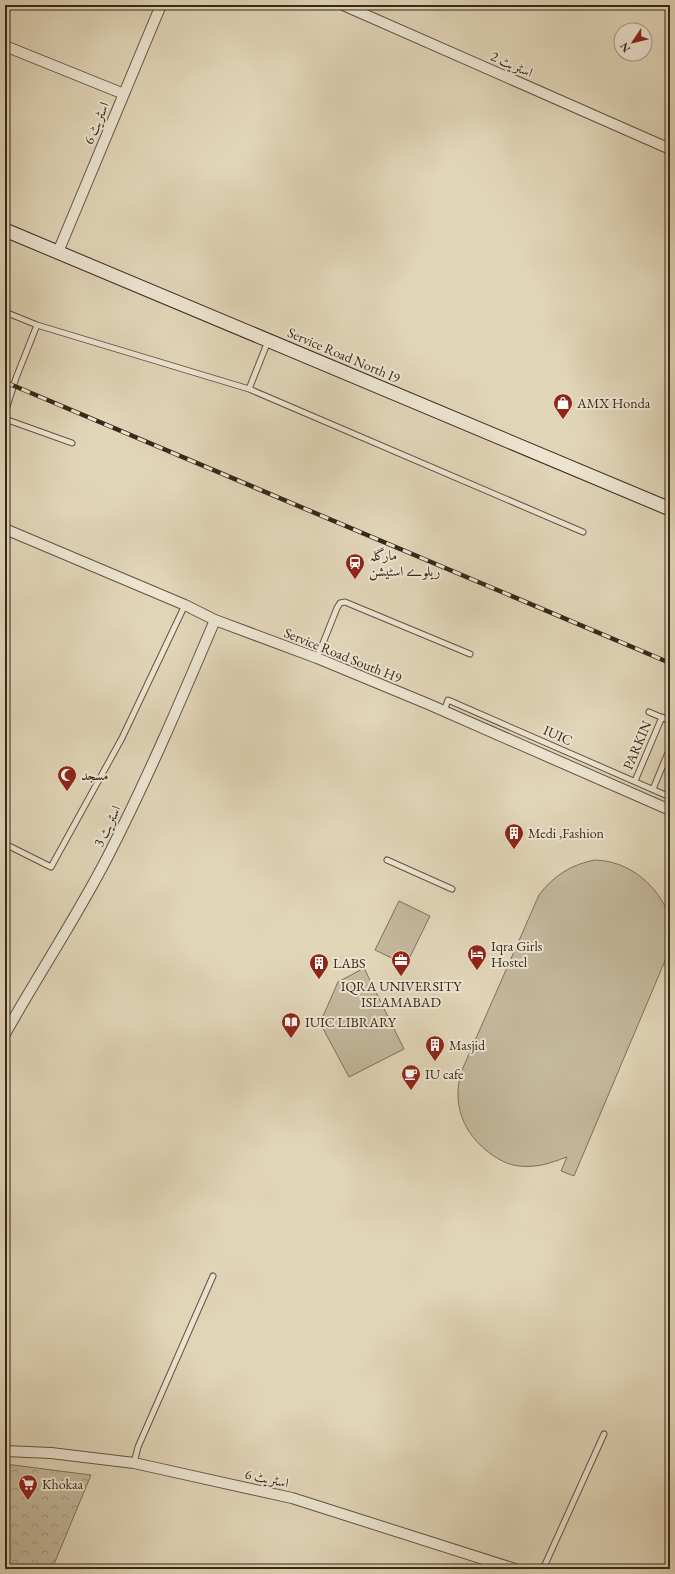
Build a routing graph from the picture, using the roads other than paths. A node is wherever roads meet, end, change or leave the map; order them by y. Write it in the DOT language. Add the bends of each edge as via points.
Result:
graph roads {
  1 [pos="161,5"];
  2 [pos="343,5"];
  3 [pos="5,46"];
  4 [pos="124,94"];
  5 [pos="670,149"];
  6 [pos="5,230"];
  7 [pos="58,252"];
  8 [pos="5,312"];
  9 [pos="37,325"];
  10 [pos="268,340"];
  11 [pos="249,389"];
  12 [pos="5,413"];
  13 [pos="5,419"];
  14 [pos="72,443"];
  15 [pos="670,509"];
  16 [pos="5,529"];
  17 [pos="583,532"];
  18 [pos="185,605"];
  19 [pos="215,620"];
  20 [pos="470,654"];
  21 [pos="317,658"];
  22 [pos="444,711"];
  23 [pos="649,712"];
  24 [pos="662,718"];
  25 [pos="670,721"];
  26 [pos="670,748"];
  27 [pos="635,781"];
  28 [pos="655,791"];
  29 [pos="670,797"];
  30 [pos="670,810"];
  31 [pos="5,844"];
  32 [pos="387,860"];
  33 [pos="452,889"];
  34 [pos="5,1034"];
  35 [pos="213,1276"];
  36 [pos="604,1434"];
  37 [pos="5,1451"];
  38 [pos="134,1463"];
  39 [pos="515,1569"];
  40 [pos="543,1569"];
  1 -- 4 [label="street, اسٹریٹ 6"];
  2 -- 5 [label="street, اسٹریٹ 2"];
  3 -- 4 [label="street"];
  4 -- 7 [label="street, اسٹریٹ 6"];
  6 -- 7 [label="main road, Service Road North I9"];
  7 -- 10 [label="main road, Service Road North I9"];
  8 -- 9 [label="lane"];
  9 -- 11 [label="lane"];
  9 -- 12 [label="lane"];
  10 -- 11 [label="lane"];
  10 -- 15 [label="main road, Service Road North I9"];
  11 -- 17 [label="lane"];
  13 -- 14 [label="lane"];
  16 -- 18 [label="street, Service Road South H9"];
  18 -- 19 [label="street, Service Road South H9"];
  18 -- 31 [label="lane" via="122,738 51,866"];
  19 -- 21 [label="street, Service Road South H9"];
  19 -- 34 [label="street, اسٹریٹ 3" via="168,733 107,858"];
  20 -- 21 [label="lane" via="345,602 340,603 337,608"];
  21 -- 22 [label="street, Service Road South H9"];
  22 -- 27 [label="lane, IUIC" via="448,700"];
  22 -- 30 [label="street, Service Road South H9"];
  23 -- 24 [label="lane"];
  24 -- 25 [label="lane"];
  24 -- 27 [label="lane, PARKIN"];
  26 -- 28 [label="lane"];
  27 -- 28 [label="lane, IUIC"];
  28 -- 29 [label="lane, IUIC"];
  32 -- 33 [label="lane"];
  35 -- 38 [label="lane" via="138,1447"];
  36 -- 40 [label="lane"];
  37 -- 38 [label="street, اسٹریٹ 6" via="51,1453"];
  38 -- 39 [label="street, اسٹریٹ 6" via="292,1498"];
}
